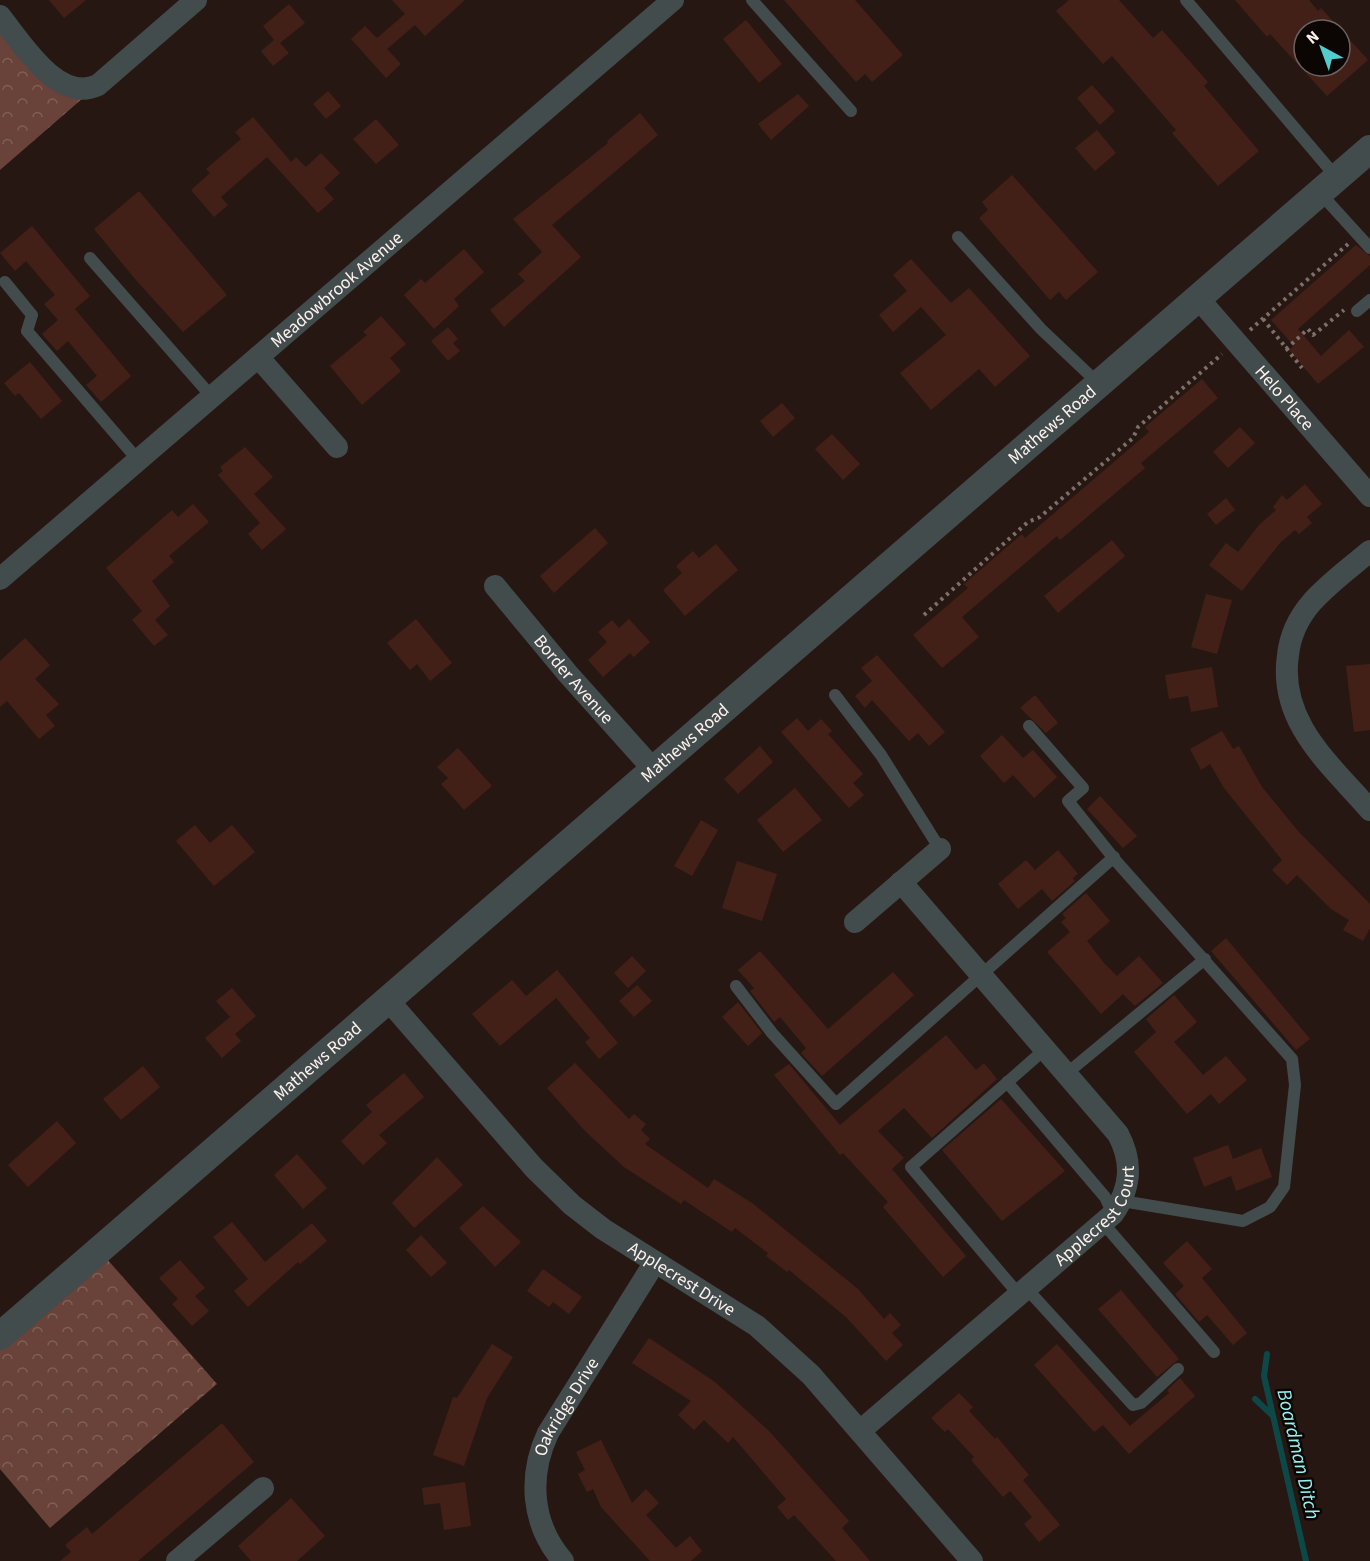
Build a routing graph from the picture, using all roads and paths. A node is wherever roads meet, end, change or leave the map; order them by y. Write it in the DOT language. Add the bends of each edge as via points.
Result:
graph roads {
  1 [pos="196,0"];
  2 [pos="673,0"];
  3 [pos="752,0"];
  4 [pos="1186,0"];
  5 [pos="0,16"];
  6 [pos="851,111"];
  7 [pos="1370,149"];
  8 [pos="1328,185"];
  9 [pos="1358,235"];
  10 [pos="958,237"];
  11 [pos="1370,248"];
  12 [pos="90,258"];
  13 [pos="5,282"];
  14 [pos="1198,298"];
  15 [pos="1370,300"];
  16 [pos="1357,311"];
  17 [pos="1263,319"];
  18 [pos="1236,342"];
  19 [pos="1286,349"];
  20 [pos="258,357"];
  21 [pos="1302,368"];
  22 [pos="1099,384"];
  23 [pos="212,397"];
  24 [pos="337,447"];
  25 [pos="138,460"];
  26 [pos="1370,496"];
  27 [pos="1370,551"];
  28 [pos="0,579"];
  29 [pos="495,586"];
  30 [pos="924,615"];
  31 [pos="835,695"];
  32 [pos="1029,726"];
  33 [pos="654,770"];
  34 [pos="1370,810"];
  35 [pos="940,849"];
  36 [pos="1114,858"];
  37 [pos="901,882"];
  38 [pos="855,922"];
  39 [pos="1204,959"];
  40 [pos="980,975"];
  41 [pos="736,986"];
  42 [pos="387,1000"];
  43 [pos="1044,1050"];
  44 [pos="1066,1074"];
  45 [pos="1007,1082"];
  46 [pos="1113,1213"];
  47 [pos="655,1262"];
  48 [pos="1023,1292"];
  49 [pos="0,1336"];
  50 [pos="1214,1352"];
  51 [pos="1178,1370"];
  52 [pos="860,1431"];
  53 [pos="262,1488"];
  54 [pos="177,1561"];
  55 [pos="563,1561"];
  56 [pos="972,1561"];
  1 -- 5 [label="street" via="98,85 84,89 51,77"];
  2 -- 20 [label="street, Meadowbrook Avenue"];
  3 -- 6 [label="lane"];
  4 -- 8 [label="lane"];
  7 -- 8 [label="street, Mathews Road"];
  8 -- 9 [label="lane"];
  8 -- 14 [label="street, Mathews Road"];
  9 -- 11 [label="lane"];
  9 -- 17 [label="path"];
  10 -- 22 [label="lane" via="1041,329"];
  12 -- 23 [label="lane"];
  13 -- 25 [label="lane" via="32,315 27,331"];
  14 -- 18 [label="street, Helo Place"];
  14 -- 22 [label="street, Mathews Road"];
  15 -- 16 [label="lane"];
  16 -- 19 [label="path" via="1351,305 1313,335 1308,329"];
  17 -- 18 [label="path"];
  17 -- 19 [label="path"];
  18 -- 26 [label="street, Helo Place"];
  18 -- 30 [label="path" via="1138,427 1133,438 1040,517 1028,522"];
  19 -- 21 [label="path"];
  20 -- 23 [label="street, Meadowbrook Avenue"];
  20 -- 24 [label="street"];
  22 -- 33 [label="street, Mathews Road"];
  23 -- 25 [label="street, Meadowbrook Avenue"];
  25 -- 28 [label="street, Meadowbrook Avenue"];
  27 -- 34 [label="street" via="1312,603 1294,630 1286,669 1287,693 1305,735"];
  29 -- 33 [label="street, Border Avenue"];
  31 -- 35 [label="lane" via="881,755"];
  32 -- 36 [label="lane" via="1083,788 1068,801"];
  33 -- 42 [label="street, Mathews Road"];
  35 -- 37 [label="street"];
  36 -- 39 [label="lane"];
  36 -- 40 [label="lane"];
  37 -- 38 [label="street"];
  37 -- 40 [label="street, Applecrest Court"];
  39 -- 44 [label="lane"];
  39 -- 46 [label="lane" via="1292,1059 1295,1085 1284,1187 1270,1207 1243,1221"];
  40 -- 41 [label="lane" via="836,1104"];
  40 -- 43 [label="street, Applecrest Court"];
  42 -- 47 [label="street, Applecrest Drive" via="542,1176 572,1205"];
  42 -- 49 [label="street, Mathews Road"];
  43 -- 44 [label="street, Applecrest Court"];
  43 -- 45 [label="lane"];
  44 -- 46 [label="street, Applecrest Court" via="1118,1134 1126,1150 1129,1177"];
  45 -- 46 [label="lane" via="1105,1197"];
  45 -- 48 [label="lane" via="911,1167"];
  46 -- 48 [label="street, Applecrest Court"];
  46 -- 50 [label="lane"];
  47 -- 52 [label="street, Applecrest Drive" via="757,1326 811,1375"];
  47 -- 55 [label="street, Oakridge Drive" via="541,1448 535,1497 540,1522"];
  48 -- 51 [label="lane" via="1133,1405 1141,1403"];
  48 -- 52 [label="street, Applecrest Court"];
  52 -- 56 [label="street, Applecrest Drive"];
  53 -- 54 [label="street"];
}
